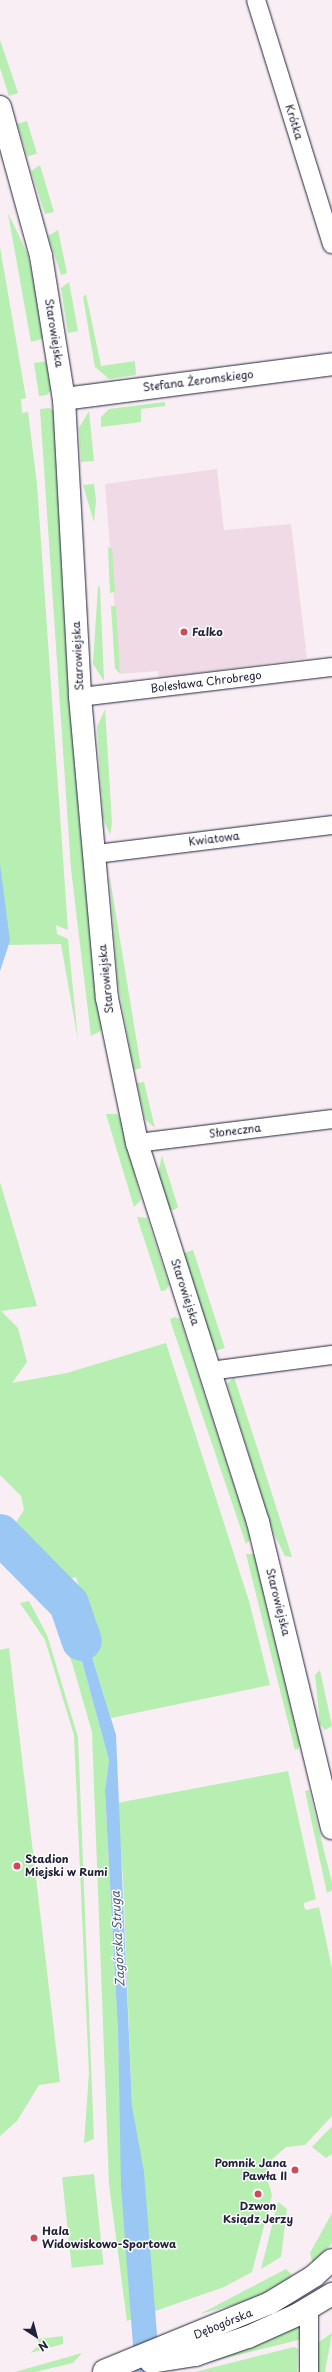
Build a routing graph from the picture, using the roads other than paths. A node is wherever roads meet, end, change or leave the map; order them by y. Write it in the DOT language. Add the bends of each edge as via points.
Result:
graph roads {
  1 [pos="256,0"];
  2 [pos="0,107"];
  3 [pos="332,244"];
  4 [pos="332,364"];
  5 [pos="64,400"];
  6 [pos="332,667"];
  7 [pos="80,697"];
  8 [pos="332,825"];
  9 [pos="96,854"];
  10 [pos="332,1119"];
  11 [pos="137,1143"];
  12 [pos="332,1355"];
  13 [pos="210,1371"];
  14 [pos="332,1828"];
  15 [pos="332,2260"];
  16 [pos="332,2294"];
  17 [pos="309,2308"];
  18 [pos="101,2371"];
  19 [pos="309,2372"];
  1 -- 3 [label="street, Krótka"];
  2 -- 5 [label="main road, Starowiejska" via="41,256"];
  4 -- 5 [label="main road, Stefana Żeromskiego"];
  5 -- 7 [label="main road, Starowiejska"];
  6 -- 7 [label="street, Bolesława Chrobrego"];
  7 -- 9 [label="main road, Starowiejska"];
  8 -- 9 [label="street, Kwiatowa"];
  9 -- 11 [label="main road, Starowiejska" via="106,998"];
  10 -- 11 [label="street, Słoneczna"];
  11 -- 13 [label="main road, Starowiejska"];
  12 -- 13 [label="street"];
  13 -- 14 [label="main road, Starowiejska" via="258,1522"];
  15 -- 18 [label="main road, Dębogórska" via="314,2276 270,2303"];
  16 -- 17 [label="main road, Dębogórska"];
  17 -- 18 [label="main road, Dębogórska" via="274,2327 195,2355"];
  17 -- 19 [label="street"];
}
